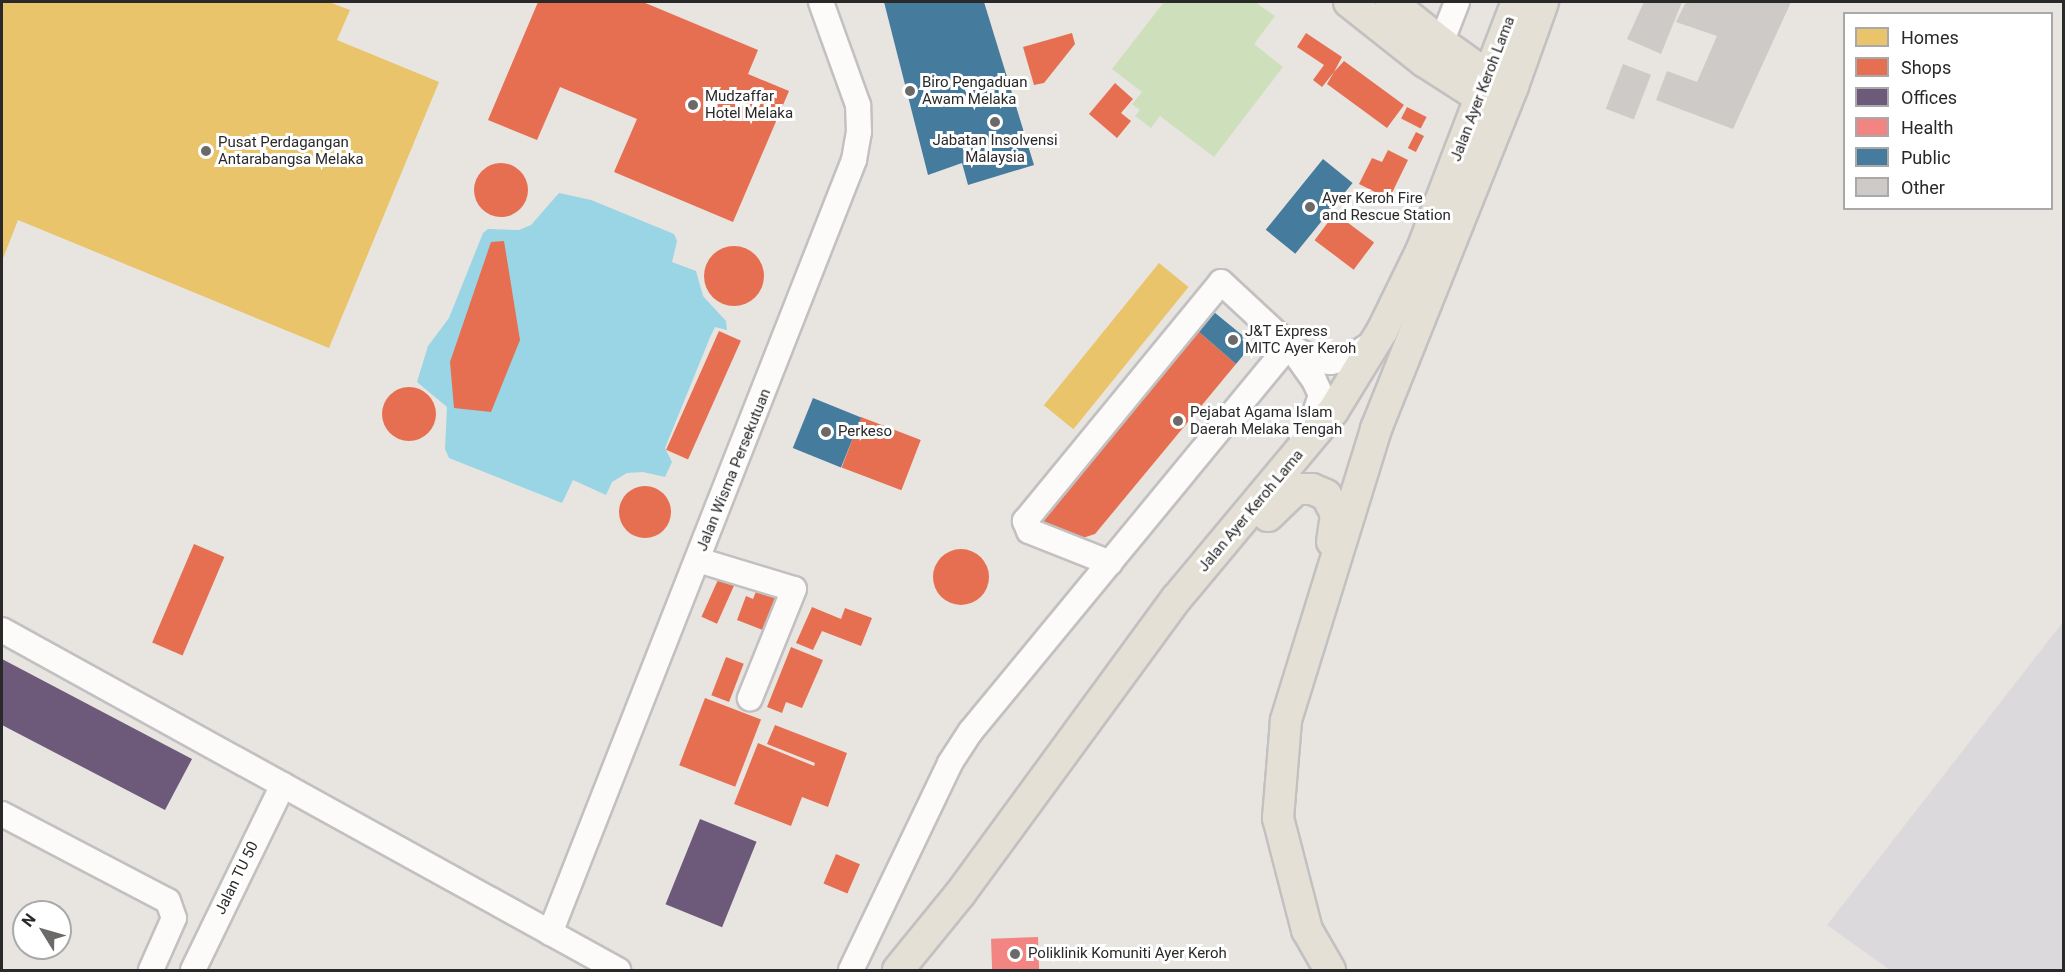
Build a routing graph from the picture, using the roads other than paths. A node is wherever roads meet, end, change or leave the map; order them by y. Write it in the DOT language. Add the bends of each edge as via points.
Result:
graph roads {
  1 [pos="821,2"];
  2 [pos="1349,2"];
  3 [pos="1391,2"];
  4 [pos="1457,2"];
  5 [pos="1543,2"];
  6 [pos="1515,7"];
  7 [pos="1439,52"];
  8 [pos="1496,94"];
  9 [pos="1462,144"];
  10 [pos="1376,341"];
  11 [pos="1289,345"];
  12 [pos="698,560"];
  13 [pos="1110,563"];
  14 [pos="1177,598"];
  15 [pos="2,630"];
  16 [pos="1298,681"];
  17 [pos="750,698"];
  18 [pos="1096,705"];
  19 [pos="283,785"];
  20 [pos="2,814"];
  21 [pos="550,933"];
  22 [pos="928,935"];
  23 [pos="151,970"];
  24 [pos="193,970"];
  25 [pos="618,970"];
  26 [pos="851,970"];
  27 [pos="893,970"];
  28 [pos="898,970"];
  29 [pos="1330,970"];
  1 -- 12 [label="street, Jalan Wisma Persekutuan" via="858,105 854,160"];
  2 -- 7 [label="main road"];
  3 -- 7 [label="main road"];
  4 -- 7 [label="street"];
  5 -- 8 [label="main road, Jalan Ayer Keroh Lama"];
  6 -- 7 [label="main road" via="1481,39"];
  6 -- 8 [label="main road, Jalan Ayer Keroh Lama"];
  7 -- 8 [label="main road"];
  7 -- 9 [label="main road" via="1457,105"];
  8 -- 9 [label="main road, Jalan Ayer Keroh Lama"];
  8 -- 16 [label="main road, Jalan Ayer Keroh Lama" via="1376,429"];
  9 -- 10 [label="main road, Jalan Ayer Keroh Lama" via="1422,249"];
  10 -- 11 [label="street" via="1348,358 1331,362 1316,361"];
  10 -- 14 [label="main road, Jalan Ayer Keroh Lama" via="1333,411"];
  11 -- 13 [label="street"];
  11 -- 13 [label="street" via="1221,282 1028,514 1025,520 1029,531"];
  11 -- 14 [label="street" via="1321,395 1314,417"];
  12 -- 17 [label="street" via="794,589"];
  12 -- 21 [label="street, Jalan Wisma Persekutuan"];
  13 -- 26 [label="street" via="950,763"];
  14 -- 18 [label="main road, Jalan Ayer Keroh Lama"];
  15 -- 19 [label="street"];
  16 -- 18 [label="main road" via="1336,514 1326,495 1311,489 1296,489 1280,502"];
  16 -- 29 [label="main road, Jalan Ayer Keroh Lama" via="1286,720 1278,818 1307,930"];
  18 -- 22 [label="main road, Jalan Ayer Keroh Lama"];
  19 -- 21 [label="street"];
  19 -- 24 [label="street, Jalan TU 50"];
  20 -- 23 [label="street" via="168,902 174,918"];
  21 -- 25 [label="street"];
  22 -- 27 [label="street"];
  22 -- 28 [label="main road, Jalan Ayer Keroh Lama"];
}
